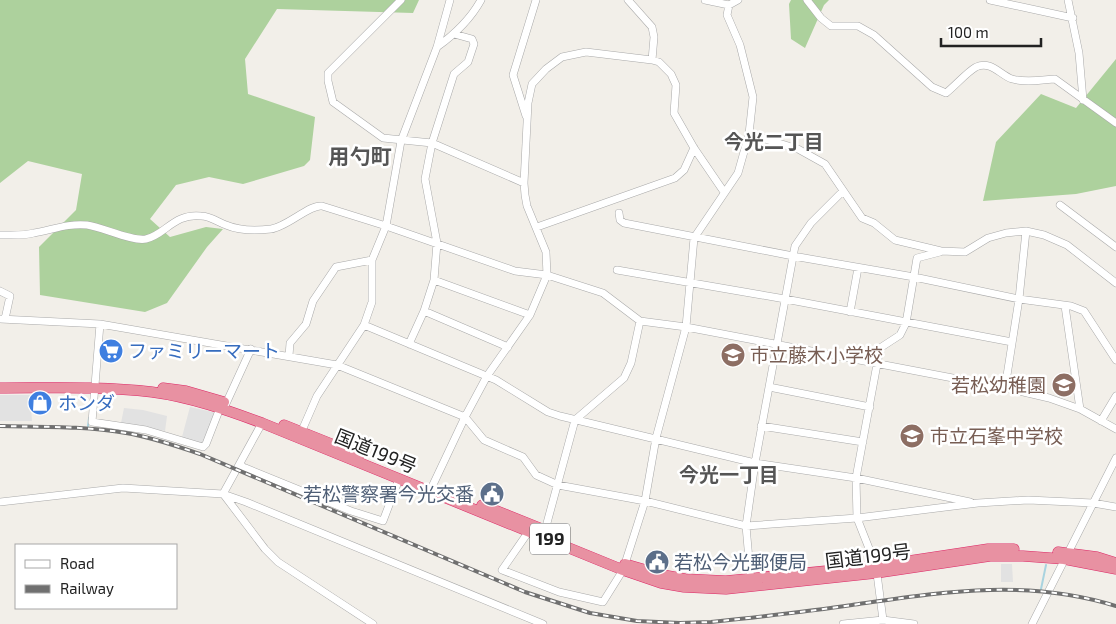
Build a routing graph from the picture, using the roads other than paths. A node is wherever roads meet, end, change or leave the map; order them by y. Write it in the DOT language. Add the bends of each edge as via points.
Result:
graph roads {
  1 [pos="401,0"];
  2 [pos="450,0"];
  3 [pos="481,0"];
  4 [pos="536,0"];
  5 [pos="628,0"];
  6 [pos="705,0"];
  7 [pos="738,0"];
  8 [pos="990,0"];
  9 [pos="1068,0"];
  10 [pos="811,2"];
  11 [pos="729,5"];
  12 [pos="1073,18"];
  13 [pos="454,34"];
  14 [pos="437,47"];
  15 [pos="652,60"];
  16 [pos="1083,100"];
  17 [pos="527,122"];
  18 [pos="1116,123"];
  19 [pos="749,134"];
  20 [pos="401,141"];
  21 [pos="432,142"];
  22 [pos="694,148"];
  23 [pos="524,183"];
  24 [pos="843,191"];
  25 [pos="724,192"];
  26 [pos="1060,205"];
  27 [pos="619,213"];
  28 [pos="386,226"];
  29 [pos="537,228"];
  30 [pos="1026,231"];
  31 [pos="0,235"];
  32 [pos="694,238"];
  33 [pos="437,243"];
  34 [pos="1116,246"];
  35 [pos="941,251"];
  36 [pos="793,256"];
  37 [pos="372,260"];
  38 [pos="858,268"];
  39 [pos="617,270"];
  40 [pos="547,276"];
  41 [pos="914,277"];
  42 [pos="434,280"];
  43 [pos="689,283"];
  44 [pos="1116,283"];
  45 [pos="0,290"];
  46 [pos="785,299"];
  47 [pos="1019,299"];
  48 [pos="1065,306"];
  49 [pos="424,311"];
  50 [pos="850,312"];
  51 [pos="530,315"];
  52 [pos="3,319"];
  53 [pos="640,321"];
  54 [pos="906,323"];
  55 [pos="100,324"];
  56 [pos="364,325"];
  57 [pos="686,327"];
  58 [pos="1012,342"];
  59 [pos="410,344"];
  60 [pos="777,344"];
  61 [pos="508,347"];
  62 [pos="251,349"];
  63 [pos="289,356"];
  64 [pos="1116,360"];
  65 [pos="878,364"];
  66 [pos="337,365"];
  67 [pos="487,376"];
  68 [pos="0,382"];
  69 [pos="96,384"];
  70 [pos="769,387"];
  71 [pos="0,388"];
  72 [pos="1005,388"];
  73 [pos="1116,396"];
  74 [pos="224,407"];
  75 [pos="870,407"];
  76 [pos="1080,409"];
  77 [pos="465,417"];
  78 [pos="576,420"];
  79 [pos="1101,421"];
  80 [pos="262,423"];
  81 [pos="762,426"];
  82 [pos="1116,429"];
  83 [pos="300,435"];
  84 [pos="656,438"];
  85 [pos="863,442"];
  86 [pos="1116,458"];
  87 [pos="754,463"];
  88 [pos="240,464"];
  89 [pos="856,478"];
  90 [pos="399,479"];
  91 [pos="558,485"];
  92 [pos="432,488"];
  93 [pos="223,494"];
  94 [pos="645,501"];
  95 [pos="0,502"];
  96 [pos="978,503"];
  97 [pos="1093,503"];
  98 [pos="1116,507"];
  99 [pos="857,518"];
  100 [pos="746,526"];
  101 [pos="529,531"];
  102 [pos="544,533"];
  103 [pos="1066,556"];
  104 [pos="1116,562"];
  105 [pos="624,567"];
  106 [pos="876,569"];
  107 [pos="1116,570"];
  108 [pos="751,583"];
  109 [pos="883,620"];
  110 [pos="373,624"];
  111 [pos="543,624"];
  112 [pos="843,624"];
  113 [pos="914,624"];
  114 [pos="1032,624"];
  1 -- 20 [label="street" via="328,73 328,81 333,102 338,107 383,138"];
  2 -- 14 [label="street"];
  3 -- 13 [label="street"];
  4 -- 17 [label="street" via="513,75"];
  5 -- 15 [label="street" via="652,27"];
  6 -- 11 [label="street"];
  7 -- 11 [label="street"];
  8 -- 12 [label="street"];
  9 -- 12 [label="street"];
  10 -- 16 [label="street" via="831,26 858,26 874,35 932,87 946,93 977,67 987,65 1011,79 1055,79"];
  11 -- 19 [label="street" via="726,15 740,45 752,90"];
  12 -- 16 [label="street"];
  13 -- 14 [label="street"];
  13 -- 21 [label="street" via="472,39 474,44 468,62 454,74"];
  14 -- 20 [label="street"];
  15 -- 17 [label="street" via="586,52 562,57 546,68 532,84"];
  15 -- 22 [label="street" via="660,62 674,80 674,113"];
  16 -- 18 [label="street"];
  17 -- 23 [label="street"];
  19 -- 24 [label="street" via="818,158"];
  19 -- 25 [label="street" via="738,173"];
  20 -- 21 [label="street"];
  20 -- 28 [label="street"];
  21 -- 23 [label="street"];
  21 -- 33 [label="street" via="425,179"];
  22 -- 25 [label="street"];
  22 -- 29 [label="street" via="684,170 675,178"];
  23 -- 29 [label="street" via="527,206"];
  24 -- 35 [label="street" via="862,218 895,240"];
  24 -- 36 [label="street" via="805,229"];
  25 -- 32 [label="street"];
  26 -- 34 [label="street"];
  27 -- 32 [label="street" via="624,223"];
  28 -- 31 [label="street" via="318,205 273,229 244,230 201,216 174,222 144,240 88,225 71,224 32,234"];
  28 -- 33 [label="street"];
  28 -- 37 [label="street"];
  29 -- 40 [label="street" via="546,252"];
  30 -- 35 [label="street" via="988,238 965,252"];
  30 -- 44 [label="street" via="1067,245"];
  30 -- 47 [label="street"];
  32 -- 36 [label="street"];
  32 -- 43 [label="street"];
  33 -- 40 [label="street" via="514,271"];
  33 -- 42 [label="street"];
  35 -- 41 [label="street" via="918,258"];
  36 -- 38 [label="street"];
  36 -- 46 [label="street"];
  37 -- 56 [label="street" via="372,302"];
  37 -- 63 [label="street" via="336,267 313,301 306,324 290,343"];
  38 -- 41 [label="street"];
  38 -- 50 [label="street"];
  39 -- 43 [label="street"];
  40 -- 51 [label="street"];
  40 -- 53 [label="street" via="603,293"];
  41 -- 47 [label="street"];
  41 -- 54 [label="street"];
  42 -- 49 [label="street"];
  42 -- 51 [label="street"];
  43 -- 46 [label="street"];
  43 -- 57 [label="street"];
  45 -- 52 [label="street" via="10,296"];
  46 -- 50 [label="street"];
  46 -- 60 [label="street"];
  47 -- 48 [label="street"];
  47 -- 58 [label="street"];
  48 -- 64 [label="street" via="1084,312"];
  48 -- 76 [label="street"];
  49 -- 59 [label="street"];
  49 -- 61 [label="street"];
  50 -- 54 [label="street"];
  51 -- 61 [label="street"];
  52 -- 55 [label="street"];
  53 -- 57 [label="street"];
  53 -- 78 [label="street" via="631,363 624,378"];
  54 -- 58 [label="street"];
  54 -- 65 [label="street" via="900,335 880,348"];
  55 -- 62 [label="street"];
  55 -- 69 [label="street"];
  56 -- 59 [label="street"];
  56 -- 66 [label="street"];
  57 -- 60 [label="street"];
  57 -- 84 [label="street"];
  58 -- 72 [label="street"];
  59 -- 67 [label="street"];
  60 -- 65 [label="street"];
  60 -- 70 [label="street"];
  61 -- 67 [label="street"];
  62 -- 63 [label="street"];
  62 -- 74 [label="street"];
  63 -- 66 [label="street"];
  65 -- 72 [label="street"];
  65 -- 75 [label="street"];
  66 -- 77 [label="street"];
  66 -- 83 [label="street" via="317,396"];
  67 -- 77 [label="street"];
  67 -- 78 [label="street" via="548,412"];
  68 -- 69 [label="highway, 国道199号 / 199"];
  69 -- 71 [label="highway, 国道199号 / 199"];
  69 -- 74 [label="highway, 国道199号 / 199"];
  69 -- 74 [label="street" via="92,422 146,430 203,446"];
  70 -- 75 [label="street"];
  70 -- 81 [label="street"];
  72 -- 76 [label="street"];
  73 -- 79 [label="street"];
  74 -- 80 [label="highway, 国道199号 / 199"];
  74 -- 83 [label="highway, 国道199号 / 199"];
  75 -- 85 [label="street"];
  76 -- 79 [label="street"];
  77 -- 91 [label="street" via="484,440 523,457 536,475"];
  77 -- 92 [label="street"];
  78 -- 84 [label="street"];
  78 -- 91 [label="street"];
  79 -- 82 [label="street"];
  80 -- 83 [label="highway, 国道199号 / 199"];
  80 -- 88 [label="street"];
  81 -- 85 [label="street"];
  81 -- 87 [label="street"];
  83 -- 90 [label="highway, 国道199号 / 199"];
  83 -- 92 [label="highway, 国道199号 / 199"];
  84 -- 87 [label="street"];
  84 -- 94 [label="street"];
  85 -- 89 [label="street"];
  86 -- 97 [label="street"];
  87 -- 89 [label="street"];
  87 -- 100 [label="street"];
  88 -- 90 [label="street" via="351,511 383,521"];
  88 -- 93 [label="street"];
  89 -- 96 [label="street"];
  89 -- 99 [label="street"];
  90 -- 92 [label="highway, 国道199号 / 199"];
  91 -- 94 [label="street"];
  91 -- 102 [label="street"];
  92 -- 101 [label="highway, 国道199号 / 199"];
  92 -- 102 [label="highway, 国道199号 / 199"];
  93 -- 95 [label="street" via="123,488"];
  93 -- 110 [label="street" via="278,562"];
  93 -- 111 [label="street"];
  94 -- 100 [label="street"];
  94 -- 105 [label="street"];
  96 -- 97 [label="street" via="1028,500"];
  96 -- 99 [label="street"];
  97 -- 98 [label="street"];
  97 -- 103 [label="street"];
  99 -- 100 [label="street"];
  99 -- 106 [label="street"];
  100 -- 108 [label="street"];
  101 -- 102 [label="highway, 国道199号 / 199"];
  101 -- 105 [label="street" via="502,570 559,592 602,602"];
  102 -- 105 [label="highway, 国道199号 / 199"];
  103 -- 104 [label="highway, 国道199号 / 199" via="1097,557"];
  103 -- 106 [label="highway, 国道199号 / 199" via="990,556"];
  103 -- 107 [label="highway, 国道199号 / 199"];
  103 -- 114 [label="street"];
  105 -- 108 [label="highway, 国道199号 / 199" via="661,583 684,587 726,589"];
  106 -- 108 [label="highway, 国道199号 / 199"];
  106 -- 109 [label="street"];
  109 -- 112 [label="street"];
  109 -- 113 [label="street"];
}
